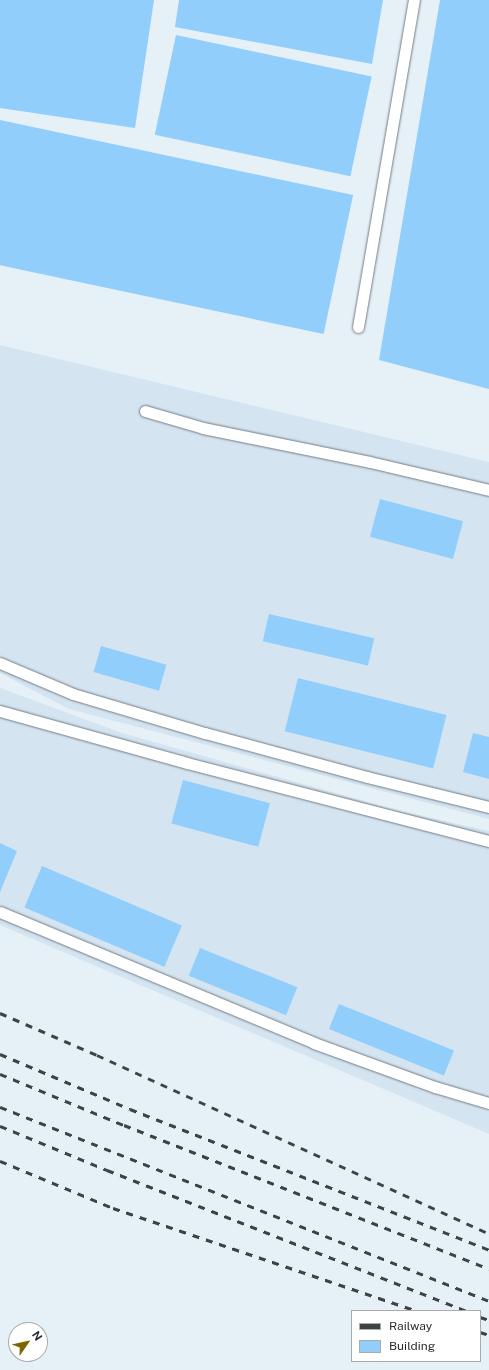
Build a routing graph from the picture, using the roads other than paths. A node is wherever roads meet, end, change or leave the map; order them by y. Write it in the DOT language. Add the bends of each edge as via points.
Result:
graph roads {
  1 [pos="414,0"];
  2 [pos="358,327"];
  3 [pos="145,411"];
  4 [pos="489,490"];
  5 [pos="0,663"];
  6 [pos="0,711"];
  7 [pos="489,807"];
  8 [pos="489,841"];
  9 [pos="0,912"];
  10 [pos="489,1103"];
  1 -- 2 [label="lane"];
  3 -- 4 [label="lane" via="203,428 370,462"];
  5 -- 7 [label="lane" via="73,694 205,733"];
  6 -- 8 [label="lane" via="187,763"];
  9 -- 10 [label="lane" via="314,1043 435,1087"];
}
